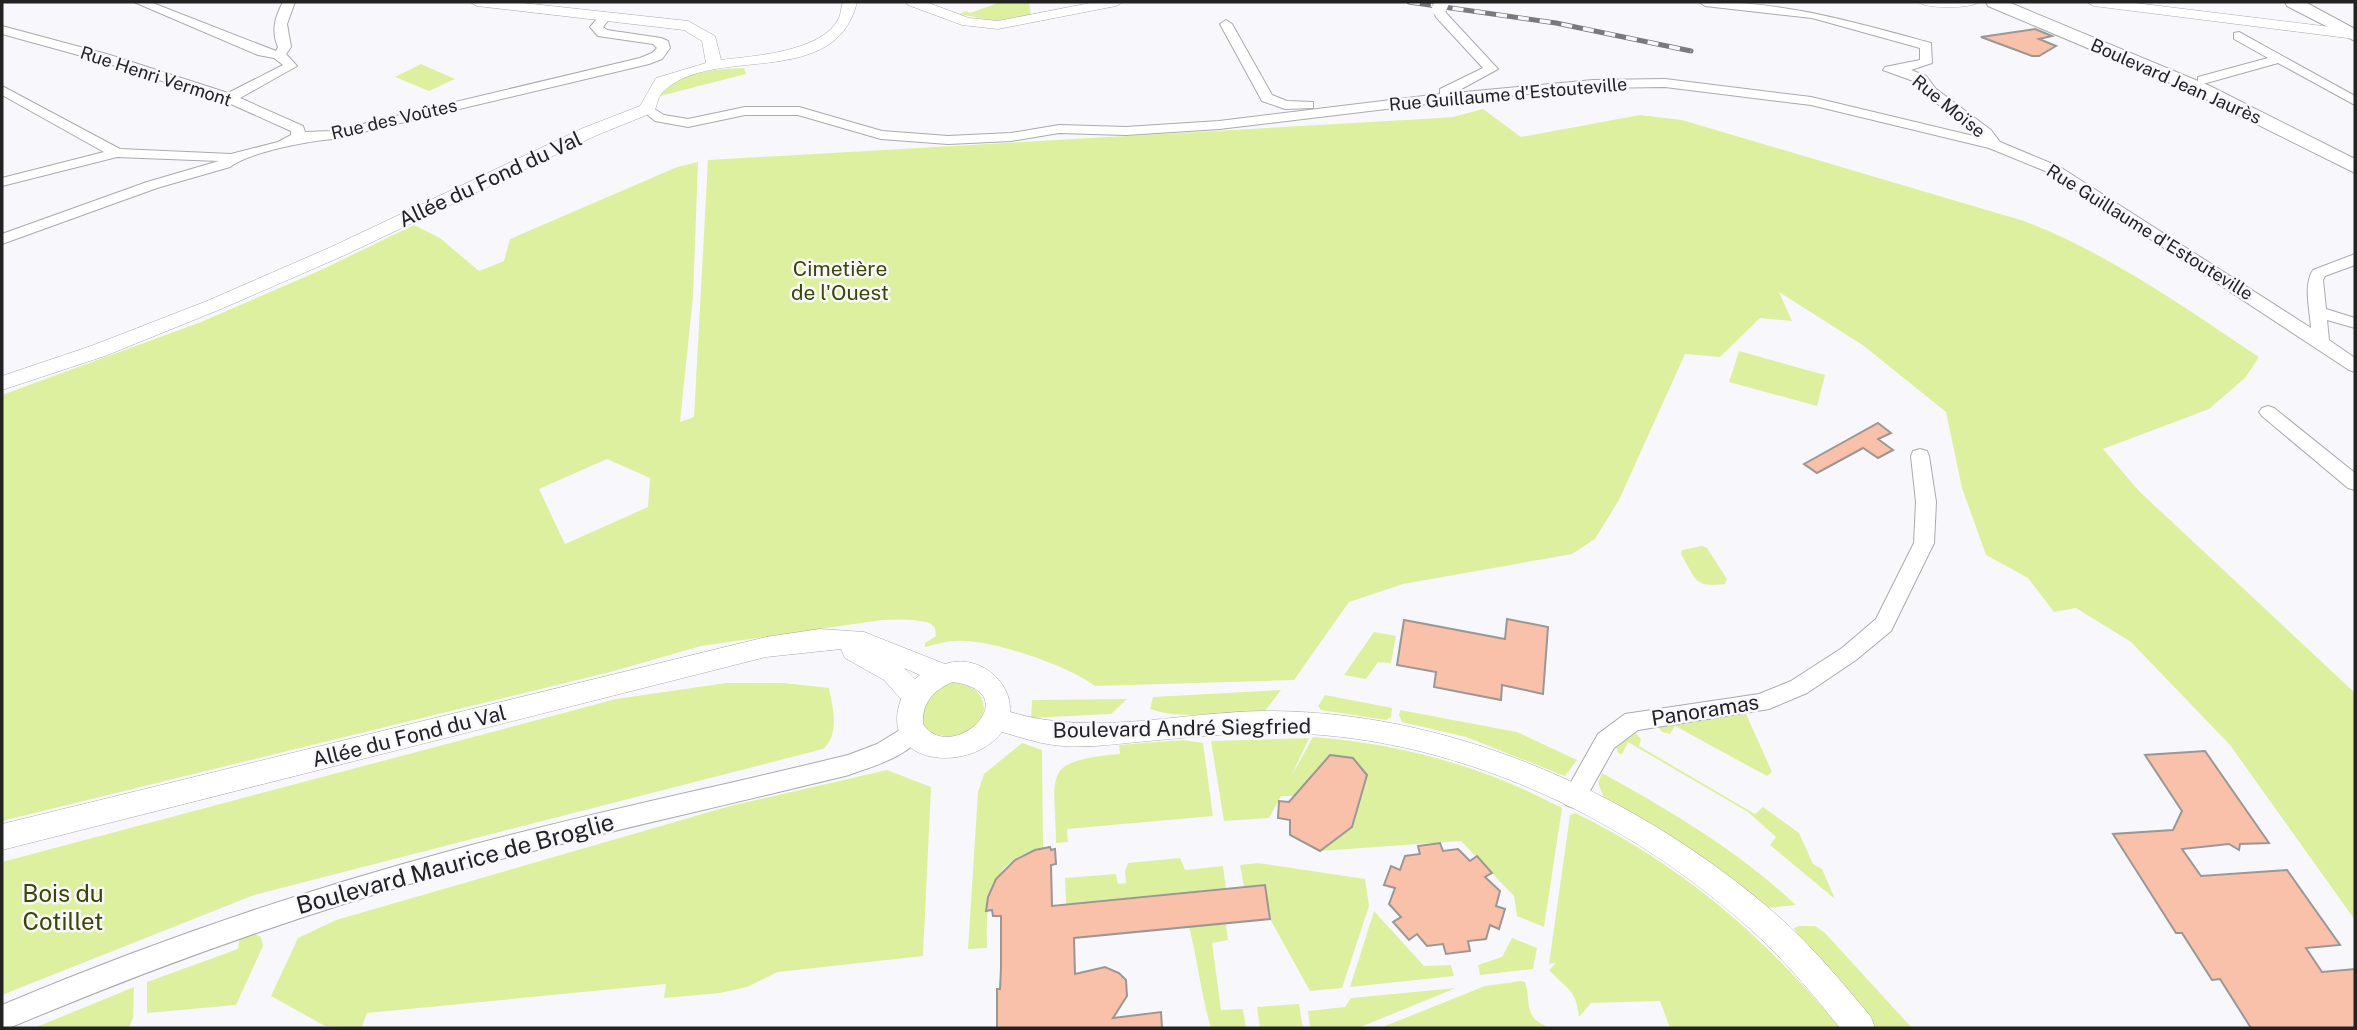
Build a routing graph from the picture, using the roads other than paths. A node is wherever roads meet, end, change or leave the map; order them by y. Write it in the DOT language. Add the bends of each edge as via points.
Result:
graph roads {
  1 [pos="139,2"];
  2 [pos="289,2"];
  3 [pos="477,2"];
  4 [pos="850,2"];
  5 [pos="913,2"];
  6 [pos="1116,2"];
  7 [pos="1704,2"];
  8 [pos="1924,2"];
  9 [pos="1972,2"];
  10 [pos="1994,2"];
  11 [pos="2024,2"];
  12 [pos="2094,2"];
  13 [pos="2293,2"];
  14 [pos="1441,6"];
  15 [pos="605,17"];
  16 [pos="1226,24"];
  17 [pos="2,30"];
  18 [pos="2239,36"];
  19 [pos="2355,36"];
  20 [pos="279,55"];
  21 [pos="2279,59"];
  22 [pos="715,65"];
  23 [pos="2203,80"];
  24 [pos="2,90"];
  25 [pos="229,98"];
  26 [pos="1444,98"];
  27 [pos="2355,102"];
  28 [pos="638,109"];
  29 [pos="1318,113"];
  30 [pos="298,137"];
  31 [pos="1994,145"];
  32 [pos="117,153"];
  33 [pos="2355,156"];
  34 [pos="233,158"];
  35 [pos="2355,167"];
  36 [pos="2,182"];
  37 [pos="2,239"];
  38 [pos="2355,259"];
  39 [pos="2318,312"];
  40 [pos="2355,323"];
  41 [pos="2321,341"];
  42 [pos="2350,363"];
  43 [pos="2,383"];
  44 [pos="2268,412"];
  45 [pos="1920,456"];
  46 [pos="2355,483"];
  47 [pos="817,640"];
  48 [pos="943,674"];
  49 [pos="914,696"];
  50 [pos="997,719"];
  51 [pos="913,731"];
  52 [pos="1574,797"];
  53 [pos="2,837"];
  54 [pos="2,1018"];
  55 [pos="1860,1028"];
  1 -- 20 [label="street"];
  2 -- 20 [label="street" via="280,31 285,47"];
  3 -- 15 [label="street"];
  4 -- 22 [label="street" via="848,17 812,46 768,60"];
  5 -- 6 [label="street" via="967,22 998,25"];
  7 -- 31 [label="street, Rue Moïse" via="1812,15 1926,46 1924,63 1890,70 1921,79 1931,92 1986,133"];
  8 -- 9 [label="street"];
  10 -- 35 [label="main road, Boulevard Jean Jaurès" via="2203,90"];
  11 -- 23 [label="main road, Boulevard Jean Jaurès"];
  12 -- 19 [label="street"];
  13 -- 19 [label="main road"];
  14 -- 26 [label="street" via="1440,15 1491,69 1441,94"];
  15 -- 22 [label="street" via="699,30 710,39"];
  15 -- 30 [label="street, Rue des Voûtes" via="596,27 603,33 656,41 664,48 651,59 631,64 333,135"];
  16 -- 29 [label="street, Rue Guillaume d'Estouteville" via="1267,99 1315,106"];
  17 -- 25 [label="street, Rue Henri Vermont"];
  18 -- 21 [label="street"];
  20 -- 25 [label="street" via="290,65"];
  21 -- 23 [label="street"];
  21 -- 27 [label="street"];
  22 -- 28 [label="street" via="675,76"];
  23 -- 33 [label="main road, Boulevard Jean Jaurès"];
  24 -- 32 [label="street"];
  25 -- 30 [label="street, Rue Henri Vermont" via="298,129"];
  26 -- 29 [label="street, Rue Guillaume d'Estouteville"];
  26 -- 31 [label="street, Rue Guillaume d'Estouteville" via="1593,84 1665,83 1811,101"];
  28 -- 29 [label="street, Rue Guillaume d'Estouteville" via="688,123 745,111 799,111 881,135 948,140 1069,128 1126,131 1219,125"];
  28 -- 43 [label="street, Allée du Fond du Val" via="257,287"];
  30 -- 34 [label="street, Rue des Voûtes"];
  31 -- 41 [label="street, Rue Guillaume d'Estouteville" via="2055,170 2104,199"];
  32 -- 34 [label="street"];
  32 -- 36 [label="street"];
  34 -- 37 [label="street, Rue des Voûtes"];
  38 -- 39 [label="street" via="2319,273 2315,287"];
  39 -- 40 [label="street"];
  39 -- 41 [label="street"];
  41 -- 42 [label="street, Rue Guillaume d'Estouteville"];
  44 -- 46 [label="street"];
  45 -- 52 [label="street, Panoramas" via="1926,502 1924,543 1884,625 1799,687 1761,703 1633,720 1606,741"];
  47 -- 48 [label="street, Allée du Fond du Val" via="852,640 878,647"];
  47 -- 49 [label="street, Allée du Fond du Val" via="873,660"];
  47 -- 53 [label="street, Allée du Fond du Val" via="766,647"];
  48 -- 49 [label="street" via="926,682"];
  48 -- 50 [label="street" via="961,672 986,680 999,699"];
  49 -- 51 [label="street" via="909,711"];
  50 -- 51 [label="street" via="983,736 960,747 928,744"];
  50 -- 52 [label="street, Boulevard André Siegfried" via="1065,735 1262,722 1368,730 1464,752"];
  51 -- 54 [label="street, Boulevard Maurice de Broglie" via="885,751 849,765 565,831 291,908 145,958"];
  52 -- 55 [label="street, Boulevard André Siegfried" via="1655,840 1724,888 1789,946"];
}
